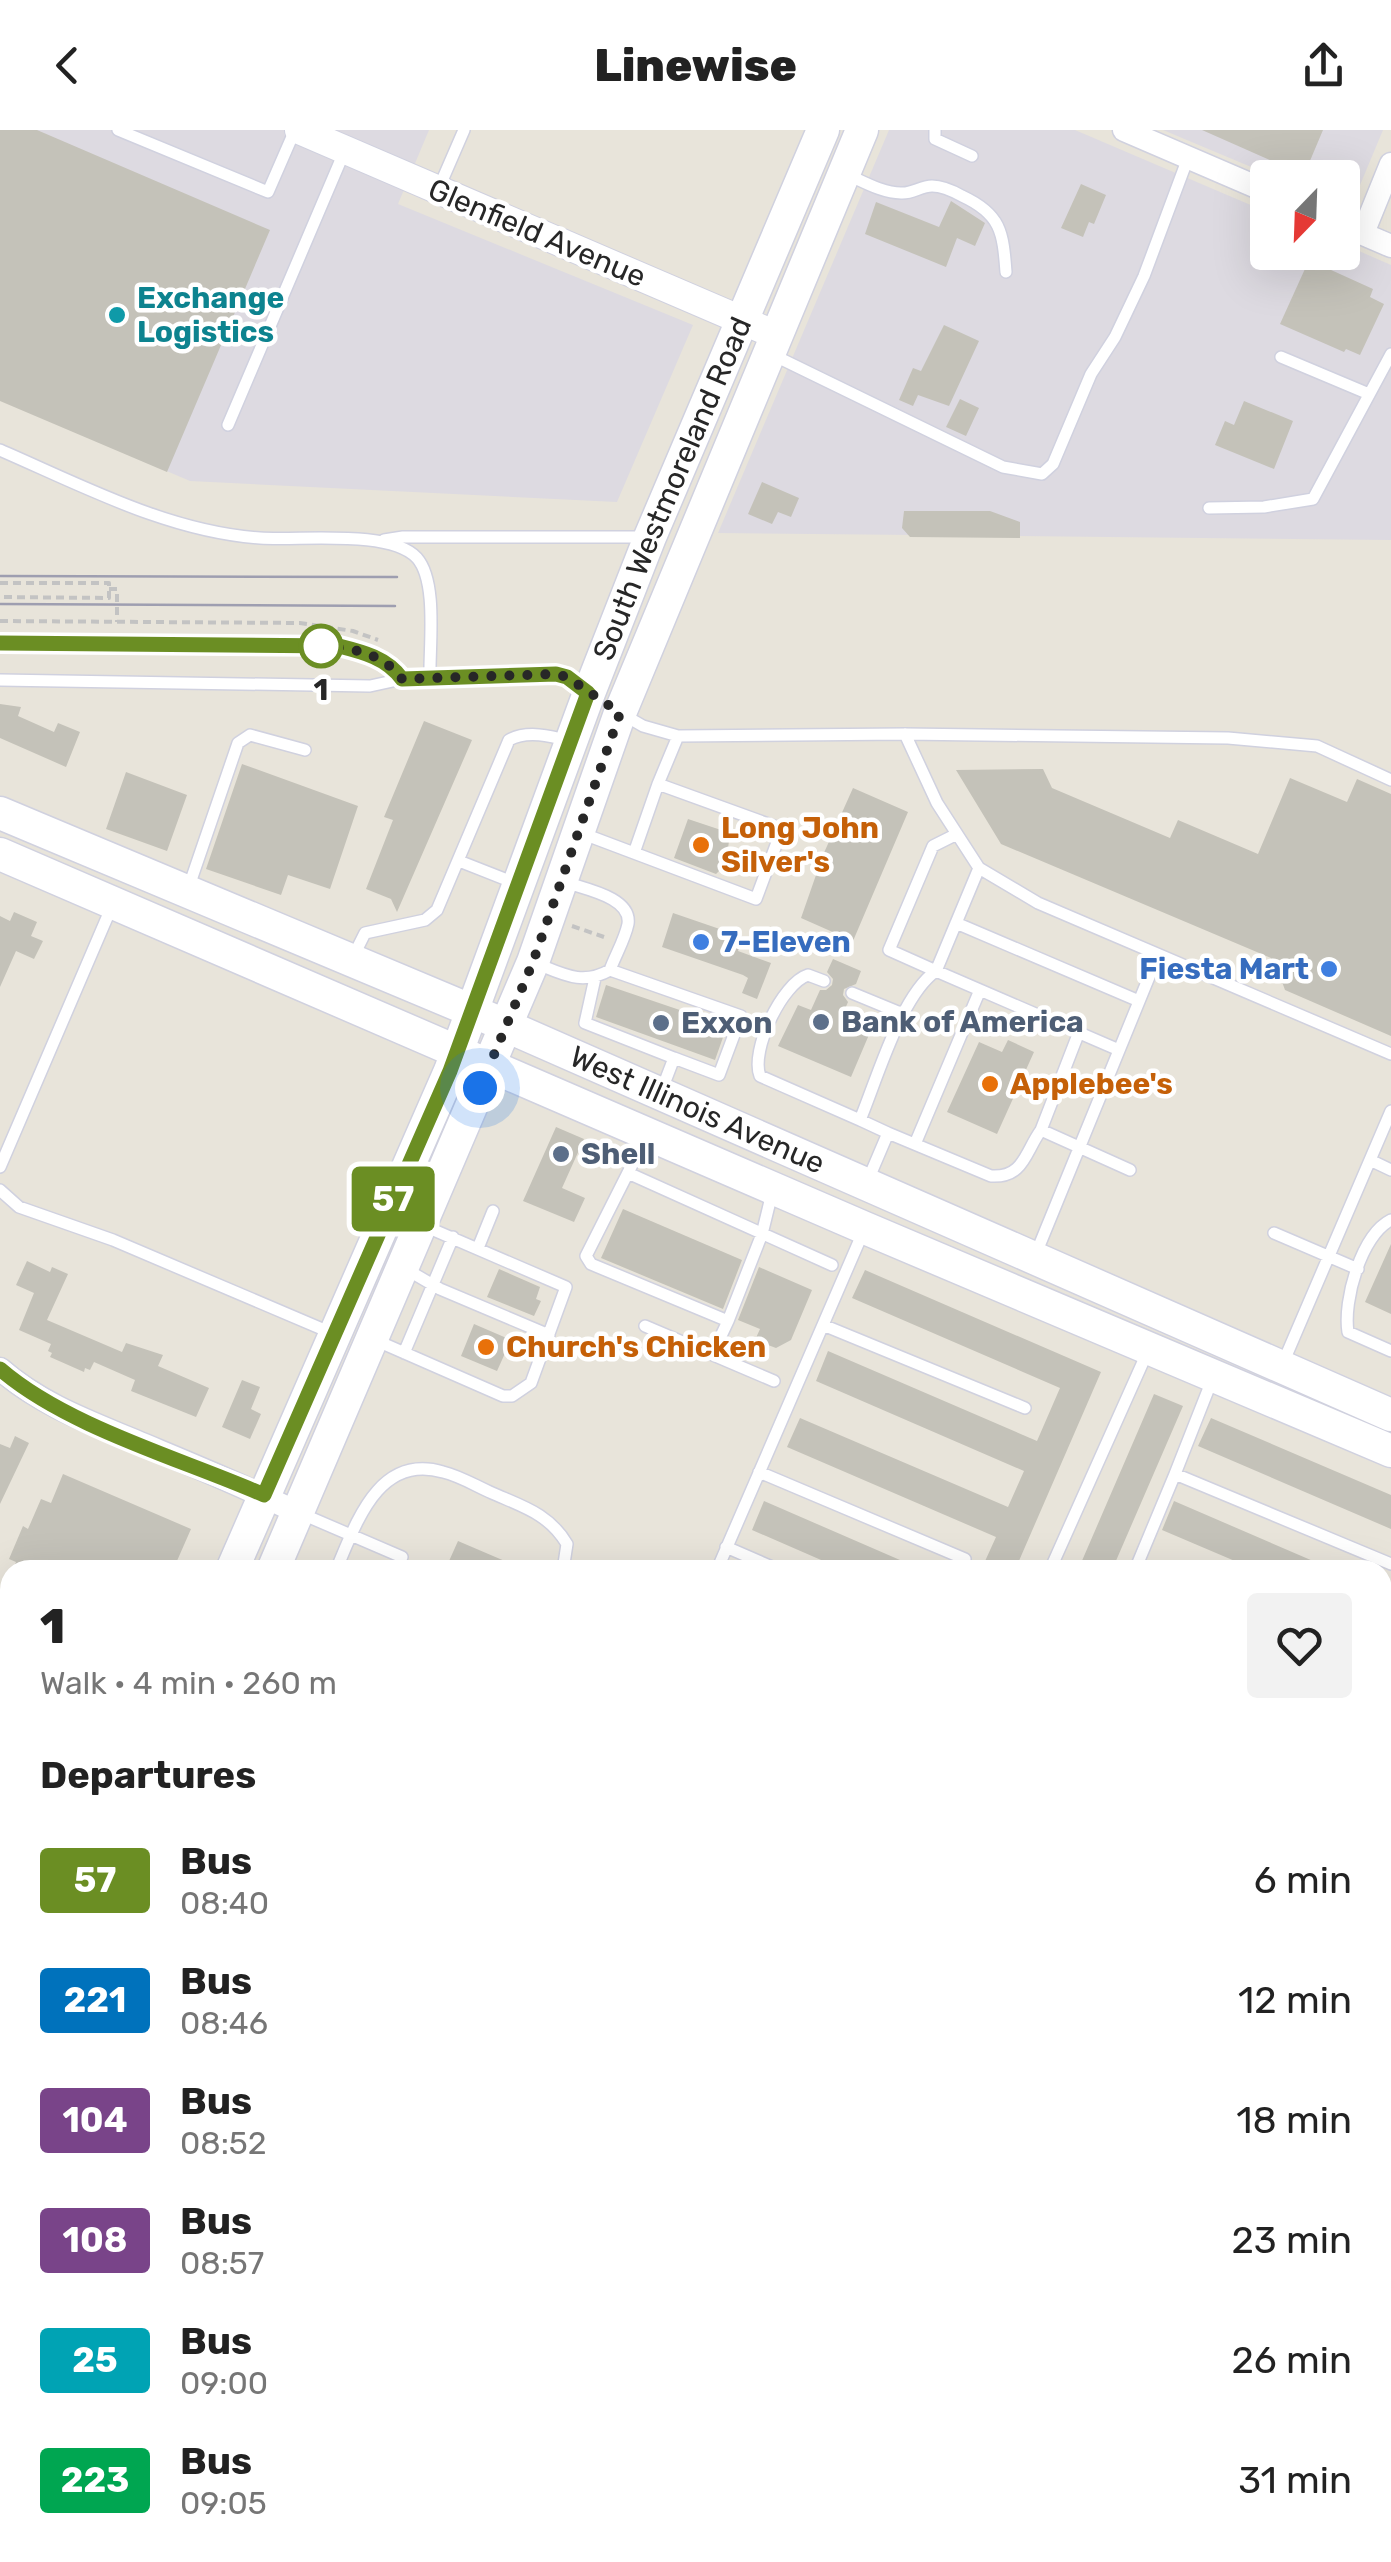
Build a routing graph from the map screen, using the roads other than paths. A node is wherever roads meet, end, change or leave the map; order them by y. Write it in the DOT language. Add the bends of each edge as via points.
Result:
graph roads {
  1 [pos="118,130"];
  2 [pos="297,130"];
  3 [pos="464,130"];
  4 [pos="823,130"];
  5 [pos="862,130"];
  6 [pos="934,130"];
  7 [pos="1124,130"];
  8 [pos="343,142"];
  9 [pos="972,156"];
  10 [pos="1188,158"];
  11 [pos="1391,164"];
  12 [pos="844,174"];
  13 [pos="1250,184"];
  14 [pos="438,191"];
  15 [pos="1360,217"];
  16 [pos="1360,232"];
  17 [pos="1391,246"];
  18 [pos="1006,272"];
  19 [pos="742,320"];
  20 [pos="772,344"];
  21 [pos="1391,354"];
  22 [pos="1281,356"];
  23 [pos="1369,394"];
  24 [pos="228,425"];
  25 [pos="0,450"];
  26 [pos="1209,508"];
  27 [pos="650,537"];
  28 [pos="377,541"];
  29 [pos="0,643"];
  30 [pos="430,678"];
  31 [pos="402,679"];
  32 [pos="0,680"];
  33 [pos="588,693"];
  34 [pos="620,713"];
  35 [pos="906,734"];
  36 [pos="678,736"];
  37 [pos="571,741"];
  38 [pos="305,750"];
  39 [pos="1391,780"];
  40 [pos="658,784"];
  41 [pos="0,813"];
  42 [pos="578,832"];
  43 [pos="957,834"];
  44 [pos="634,853"];
  45 [pos="0,854"];
  46 [pos="459,861"];
  47 [pos="979,868"];
  48 [pos="561,880"];
  49 [pos="517,884"];
  50 [pos="186,893"];
  51 [pos="113,902"];
  52 [pos="956,923"];
  53 [pos="1158,954"];
  54 [pos="351,961"];
  55 [pos="533,962"];
  56 [pos="610,970"];
  57 [pos="936,971"];
  58 [pos="596,978"];
  59 [pos="824,981"];
  60 [pos="980,990"];
  61 [pos="852,993"];
  62 [pos="1139,1001"];
  63 [pos="470,1010"];
  64 [pos="903,1014"];
  65 [pos="505,1026"];
  66 [pos="1080,1032"];
  67 [pos="614,1034"];
  68 [pos="458,1050"];
  69 [pos="1119,1050"];
  70 [pos="1391,1054"];
  71 [pos="604,1058"];
  72 [pos="674,1058"];
  73 [pos="490,1064"];
  74 [pos="659,1096"];
  75 [pos="1391,1111"];
  76 [pos="860,1120"];
  77 [pos="1041,1130"];
  78 [pos="888,1133"];
  79 [pos="648,1134"];
  80 [pos="915,1144"];
  81 [pos="1080,1147"];
  82 [pos="1370,1160"];
  83 [pos="0,1167"];
  84 [pos="1130,1170"];
  85 [pos="1391,1170"];
  86 [pos="628,1174"];
  87 [pos="865,1185"];
  88 [pos="774,1188"];
  89 [pos="0,1190"];
  90 [pos="493,1211"];
  91 [pos="1391,1220"];
  92 [pos="421,1224"];
  93 [pos="865,1228"];
  94 [pos="1274,1233"];
  95 [pos="762,1234"];
  96 [pos="453,1237"];
  97 [pos="478,1248"];
  98 [pos="1328,1257"];
  99 [pos="1034,1259"];
  100 [pos="832,1266"];
  101 [pos="402,1268"];
  102 [pos="1358,1269"];
  103 [pos="434,1284"];
  104 [pos="1019,1294"];
  105 [pos="404,1309"];
  106 [pos="728,1322"];
  107 [pos="823,1324"];
  108 [pos="645,1326"];
  109 [pos="334,1334"];
  110 [pos="550,1335"];
  111 [pos="372,1339"];
  112 [pos="1148,1348"];
  113 [pos="1391,1351"];
  114 [pos="404,1353"];
  115 [pos="714,1354"];
  116 [pos="1281,1367"];
  117 [pos="0,1369"];
  118 [pos="1214,1376"];
  119 [pos="774,1380"];
  120 [pos="1268,1399"];
  121 [pos="1025,1408"];
  122 [pos="1391,1415"];
  123 [pos="1391,1451"];
  124 [pos="759,1472"];
  125 [pos="1175,1474"];
  126 [pos="264,1495"];
  127 [pos="298,1513"];
  128 [pos="351,1535"];
  129 [pos="726,1547"];
  130 [pos="402,1557"];
  131 [pos="965,1559"];
  132 [pos="236,1560"];
  133 [pos="277,1560"];
  134 [pos="340,1560"];
  135 [pos="564,1560"];
  136 [pos="720,1560"];
  137 [pos="756,1560"];
  138 [pos="1054,1560"];
  139 [pos="1139,1560"];
  140 [pos="1381,1560"];
  1 -- 2 [label="lane" via="268,192"];
  2 -- 8 [label="street, Glenfield Avenue"];
  3 -- 14 [label="lane"];
  4 -- 19 [label="main road, South Westmoreland Road"];
  5 -- 12 [label="main road, South Westmoreland Road"];
  6 -- 9 [label="lane" via="935,139"];
  7 -- 10 [label="street"];
  8 -- 14 [label="street, Glenfield Avenue"];
  8 -- 24 [label="lane"];
  10 -- 13 [label="street"];
  10 -- 20 [label="lane" via="1137,292 1054,464 1042,474 1004,467"];
  11 -- 15 [label="street"];
  12 -- 18 [label="lane" via="886,191 948,189 979,204 1003,238"];
  12 -- 20 [label="main road, South Westmoreland Road"];
  14 -- 19 [label="street, Glenfield Avenue"];
  16 -- 17 [label="street"];
  19 -- 20 [label="street, Glenfield Avenue"];
  19 -- 27 [label="main road, South Westmoreland Road"];
  20 -- 34 [label="main road, South Westmoreland Road"];
  21 -- 23 [label="lane"];
  22 -- 23 [label="lane"];
  23 -- 26 [label="lane" via="1312,499"];
  25 -- 28 [label="lane" via="139,509 218,533"];
  27 -- 28 [label="lane"];
  27 -- 33 [label="main road, South Westmoreland Road"];
  28 -- 30 [label="lane" via="407,550 425,570"];
  29 -- 31 [label="lane" via="339,646 368,654"];
  30 -- 31 [label="lane"];
  30 -- 33 [label="lane" via="556,674"];
  31 -- 32 [label="lane" via="370,686"];
  33 -- 34 [label="main road"];
  33 -- 37 [label="main road, South Westmoreland Road"];
  34 -- 36 [label="lane"];
  34 -- 42 [label="main road, South Westmoreland Road"];
  35 -- 36 [label="lane"];
  35 -- 39 [label="lane" via="1228,738 1317,746"];
  35 -- 43 [label="lane"];
  36 -- 40 [label="lane"];
  37 -- 46 [label="lane" via="546,735 509,740"];
  37 -- 49 [label="main road, South Westmoreland Road"];
  38 -- 50 [label="lane" via="250,735 238,743"];
  40 -- 44 [label="lane"];
  40 -- 44 [label="lane" via="782,829 756,899"];
  41 -- 50 [label="main road, West Illinois Avenue"];
  42 -- 44 [label="lane"];
  42 -- 48 [label="main road, South Westmoreland Road"];
  43 -- 47 [label="lane"];
  43 -- 57 [label="lane" via="933,846 889,950"];
  45 -- 51 [label="main road, West Illinois Avenue"];
  46 -- 49 [label="lane"];
  46 -- 54 [label="lane" via="437,910 424,920 365,932"];
  47 -- 52 [label="lane"];
  47 -- 53 [label="lane" via="1038,903"];
  48 -- 55 [label="main road, South Westmoreland Road"];
  48 -- 56 [label="lane" via="626,911"];
  49 -- 63 [label="main road, South Westmoreland Road"];
  50 -- 54 [label="main road, West Illinois Avenue"];
  51 -- 68 [label="main road, West Illinois Avenue"];
  51 -- 83 [label="lane"];
  52 -- 57 [label="lane"];
  52 -- 62 [label="lane"];
  53 -- 62 [label="lane"];
  53 -- 70 [label="lane"];
  54 -- 63 [label="main road, West Illinois Avenue"];
  55 -- 58 [label="lane" via="578,980"];
  55 -- 65 [label="main road, South Westmoreland Road"];
  56 -- 58 [label="lane"];
  56 -- 72 [label="lane" via="741,1016 719,1075"];
  57 -- 60 [label="lane"];
  57 -- 64 [label="lane" via="921,981"];
  58 -- 67 [label="lane" via="585,1023"];
  59 -- 76 [label="lane" via="808,975 790,984 756,1056 757,1070"];
  60 -- 66 [label="lane"];
  60 -- 80 [label="lane"];
  61 -- 64 [label="lane"];
  62 -- 69 [label="lane"];
  63 -- 65 [label="main road, West Illinois Avenue"];
  63 -- 68 [label="main road, South Westmoreland Road"];
  64 -- 76 [label="lane"];
  65 -- 71 [label="main road, West Illinois Avenue"];
  65 -- 73 [label="main road, South Westmoreland Road"];
  66 -- 69 [label="lane"];
  66 -- 77 [label="lane"];
  67 -- 71 [label="lane"];
  67 -- 72 [label="lane"];
  68 -- 73 [label="main road, West Illinois Avenue"];
  68 -- 109 [label="main road, South Westmoreland Road"];
  69 -- 81 [label="lane"];
  71 -- 74 [label="main road, West Illinois Avenue"];
  72 -- 74 [label="lane"];
  73 -- 79 [label="main road, West Illinois Avenue"];
  73 -- 92 [label="main road, South Westmoreland Road"];
  74 -- 87 [label="main road, West Illinois Avenue"];
  75 -- 82 [label="lane"];
  76 -- 78 [label="lane"];
  77 -- 80 [label="lane" via="1018,1170 1004,1177"];
  77 -- 81 [label="lane"];
  78 -- 80 [label="lane"];
  78 -- 87 [label="lane"];
  79 -- 86 [label="lane"];
  79 -- 88 [label="main road, West Illinois Avenue"];
  81 -- 84 [label="lane"];
  81 -- 99 [label="lane"];
  82 -- 85 [label="lane"];
  82 -- 98 [label="lane"];
  86 -- 95 [label="lane"];
  86 -- 106 [label="lane" via="586,1256 591,1264"];
  87 -- 99 [label="main road, West Illinois Avenue"];
  88 -- 93 [label="main road, West Illinois Avenue"];
  88 -- 95 [label="lane"];
  89 -- 109 [label="lane" via="19,1206"];
  90 -- 97 [label="lane"];
  91 -- 102 [label="lane" via="1379,1226"];
  92 -- 96 [label="lane"];
  92 -- 101 [label="main road, South Westmoreland Road"];
  93 -- 104 [label="main road, West Illinois Avenue"];
  93 -- 107 [label="lane"];
  94 -- 98 [label="lane"];
  95 -- 100 [label="lane"];
  95 -- 106 [label="lane"];
  96 -- 97 [label="lane"];
  96 -- 103 [label="lane"];
  97 -- 110 [label="lane" via="566,1287"];
  98 -- 102 [label="lane"];
  98 -- 116 [label="lane"];
  99 -- 104 [label="main road"];
  99 -- 116 [label="main road, West Illinois Avenue"];
  101 -- 103 [label="lane"];
  101 -- 105 [label="main road, South Westmoreland Road"];
  102 -- 113 [label="lane" via="1346,1303 1348,1332"];
  103 -- 105 [label="lane"];
  103 -- 110 [label="lane"];
  104 -- 112 [label="main road, West Illinois Avenue"];
  105 -- 111 [label="main road, South Westmoreland Road"];
  105 -- 114 [label="lane"];
  106 -- 115 [label="lane"];
  107 -- 121 [label="lane"];
  107 -- 124 [label="lane"];
  108 -- 115 [label="lane"];
  109 -- 126 [label="main road, South Westmoreland Road"];
  110 -- 114 [label="lane" via="531,1383 512,1396"];
  111 -- 114 [label="lane"];
  111 -- 127 [label="main road, South Westmoreland Road"];
  112 -- 118 [label="main road, West Illinois Avenue"];
  112 -- 138 [label="lane"];
  115 -- 119 [label="lane"];
  116 -- 120 [label="main road"];
  116 -- 122 [label="main road, West Illinois Avenue"];
  117 -- 126 [label="street" via="54,1408"];
  118 -- 120 [label="main road, West Illinois Avenue"];
  118 -- 125 [label="lane"];
  120 -- 123 [label="main road, West Illinois Avenue"];
  124 -- 129 [label="lane"];
  124 -- 131 [label="lane"];
  125 -- 139 [label="lane"];
  125 -- 140 [label="lane"];
  126 -- 127 [label="street"];
  126 -- 132 [label="main road, South Westmoreland Road"];
  127 -- 128 [label="lane"];
  127 -- 133 [label="main road, South Westmoreland Road"];
  128 -- 130 [label="lane"];
  128 -- 134 [label="lane"];
  128 -- 135 [label="lane" via="384,1482 422,1468 536,1512 567,1544"];
  129 -- 136 [label="lane"];
  129 -- 137 [label="lane"];
}
